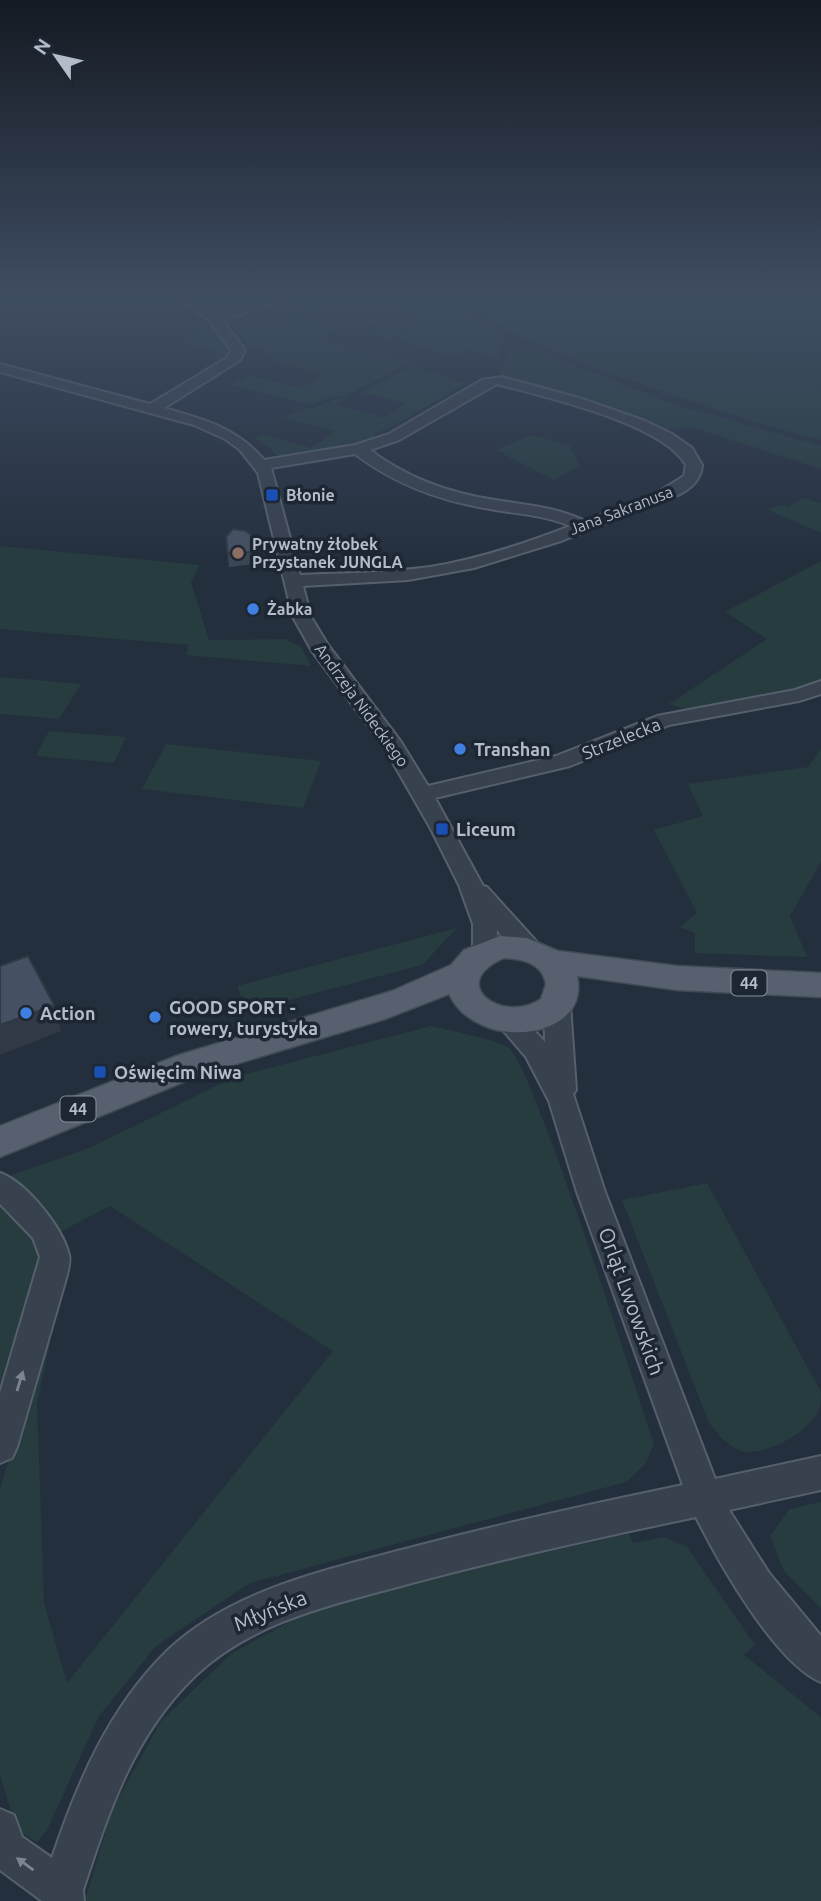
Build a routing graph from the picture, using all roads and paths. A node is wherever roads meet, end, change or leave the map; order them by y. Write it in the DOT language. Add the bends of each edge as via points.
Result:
graph roads {
  1 [pos="58,384"];
  2 [pos="194,384"];
  3 [pos="490,384"];
  4 [pos="510,384"];
  5 [pos="152,409"];
  6 [pos="358,449"];
  7 [pos="262,465"];
  8 [pos="583,526"];
  9 [pos="291,581"];
  10 [pos="821,687"];
  11 [pos="423,794"];
  12 [pos="471,885"];
  13 [pos="542,956"];
  14 [pos="474,962"];
  15 [pos="677,978"];
  16 [pos="821,985"];
  17 [pos="560,998"];
  18 [pos="473,1007"];
  19 [pos="349,1020"];
  20 [pos="509,1021"];
  21 [pos="563,1101"];
  22 [pos="0,1142"];
  23 [pos="0,1185"];
  24 [pos="0,1447"];
  25 [pos="821,1473"];
  26 [pos="705,1498"];
  27 [pos="821,1663"];
  28 [pos="0,1829"];
  29 [pos="62,1896"];
  1 -- 5 [label="street"];
  2 -- 5 [label="street"];
  3 -- 6 [label="street, Jana Sakranusa" via="394,437"];
  4 -- 8 [label="street, Jana Sakranusa" via="660,433 691,457 691,478 677,489"];
  5 -- 7 [label="street" via="218,430 245,447"];
  6 -- 7 [label="street"];
  6 -- 8 [label="street" via="419,488 537,510"];
  7 -- 9 [label="street, Andrzeja Nideckiego"];
  8 -- 9 [label="street, Jana Sakranusa" via="448,569 387,578"];
  9 -- 11 [label="street, Andrzeja Nideckiego" via="310,633 394,746"];
  10 -- 11 [label="street, Strzelecka" via="664,720 563,761"];
  11 -- 12 [label="street, Andrzeja Nideckiego"];
  12 -- 13 [label="street, Andrzeja Nideckiego" via="517,937"];
  12 -- 14 [label="street, Andrzeja Nideckiego" via="485,923"];
  13 -- 14 [label="main road, 44" via="500,947"];
  13 -- 15 [label="main road, 44"];
  13 -- 17 [label="main road" via="559,971"];
  14 -- 18 [label="main road" via="460,985"];
  14 -- 19 [label="main road, 44" via="418,994"];
  15 -- 16 [label="main road, 44"];
  15 -- 17 [label="main road, 44" via="602,983"];
  17 -- 20 [label="main road, 44" via="537,1018"];
  17 -- 21 [label="street, Orląt Lwowskich" via="556,1022"];
  18 -- 19 [label="main road, 44"];
  18 -- 20 [label="main road, 44"];
  19 -- 22 [label="main road, 44" via="221,1054"];
  20 -- 21 [label="street, Orląt Lwowskich" via="536,1050"];
  21 -- 26 [label="street, Orląt Lwowskich" via="591,1192"];
  24 -- 23 [label="street, one-way" via="55,1257 45,1231"];
  25 -- 26 [label="street"];
  26 -- 27 [label="street, Orląt Lwowskich" via="723,1535 778,1618"];
  26 -- 29 [label="street, Młyńska" via="431,1560 289,1600 214,1634 180,1664 152,1699 104,1774"];
  29 -- 28 [label="street, Młyńska, one-way" via="5,1849"];
}
